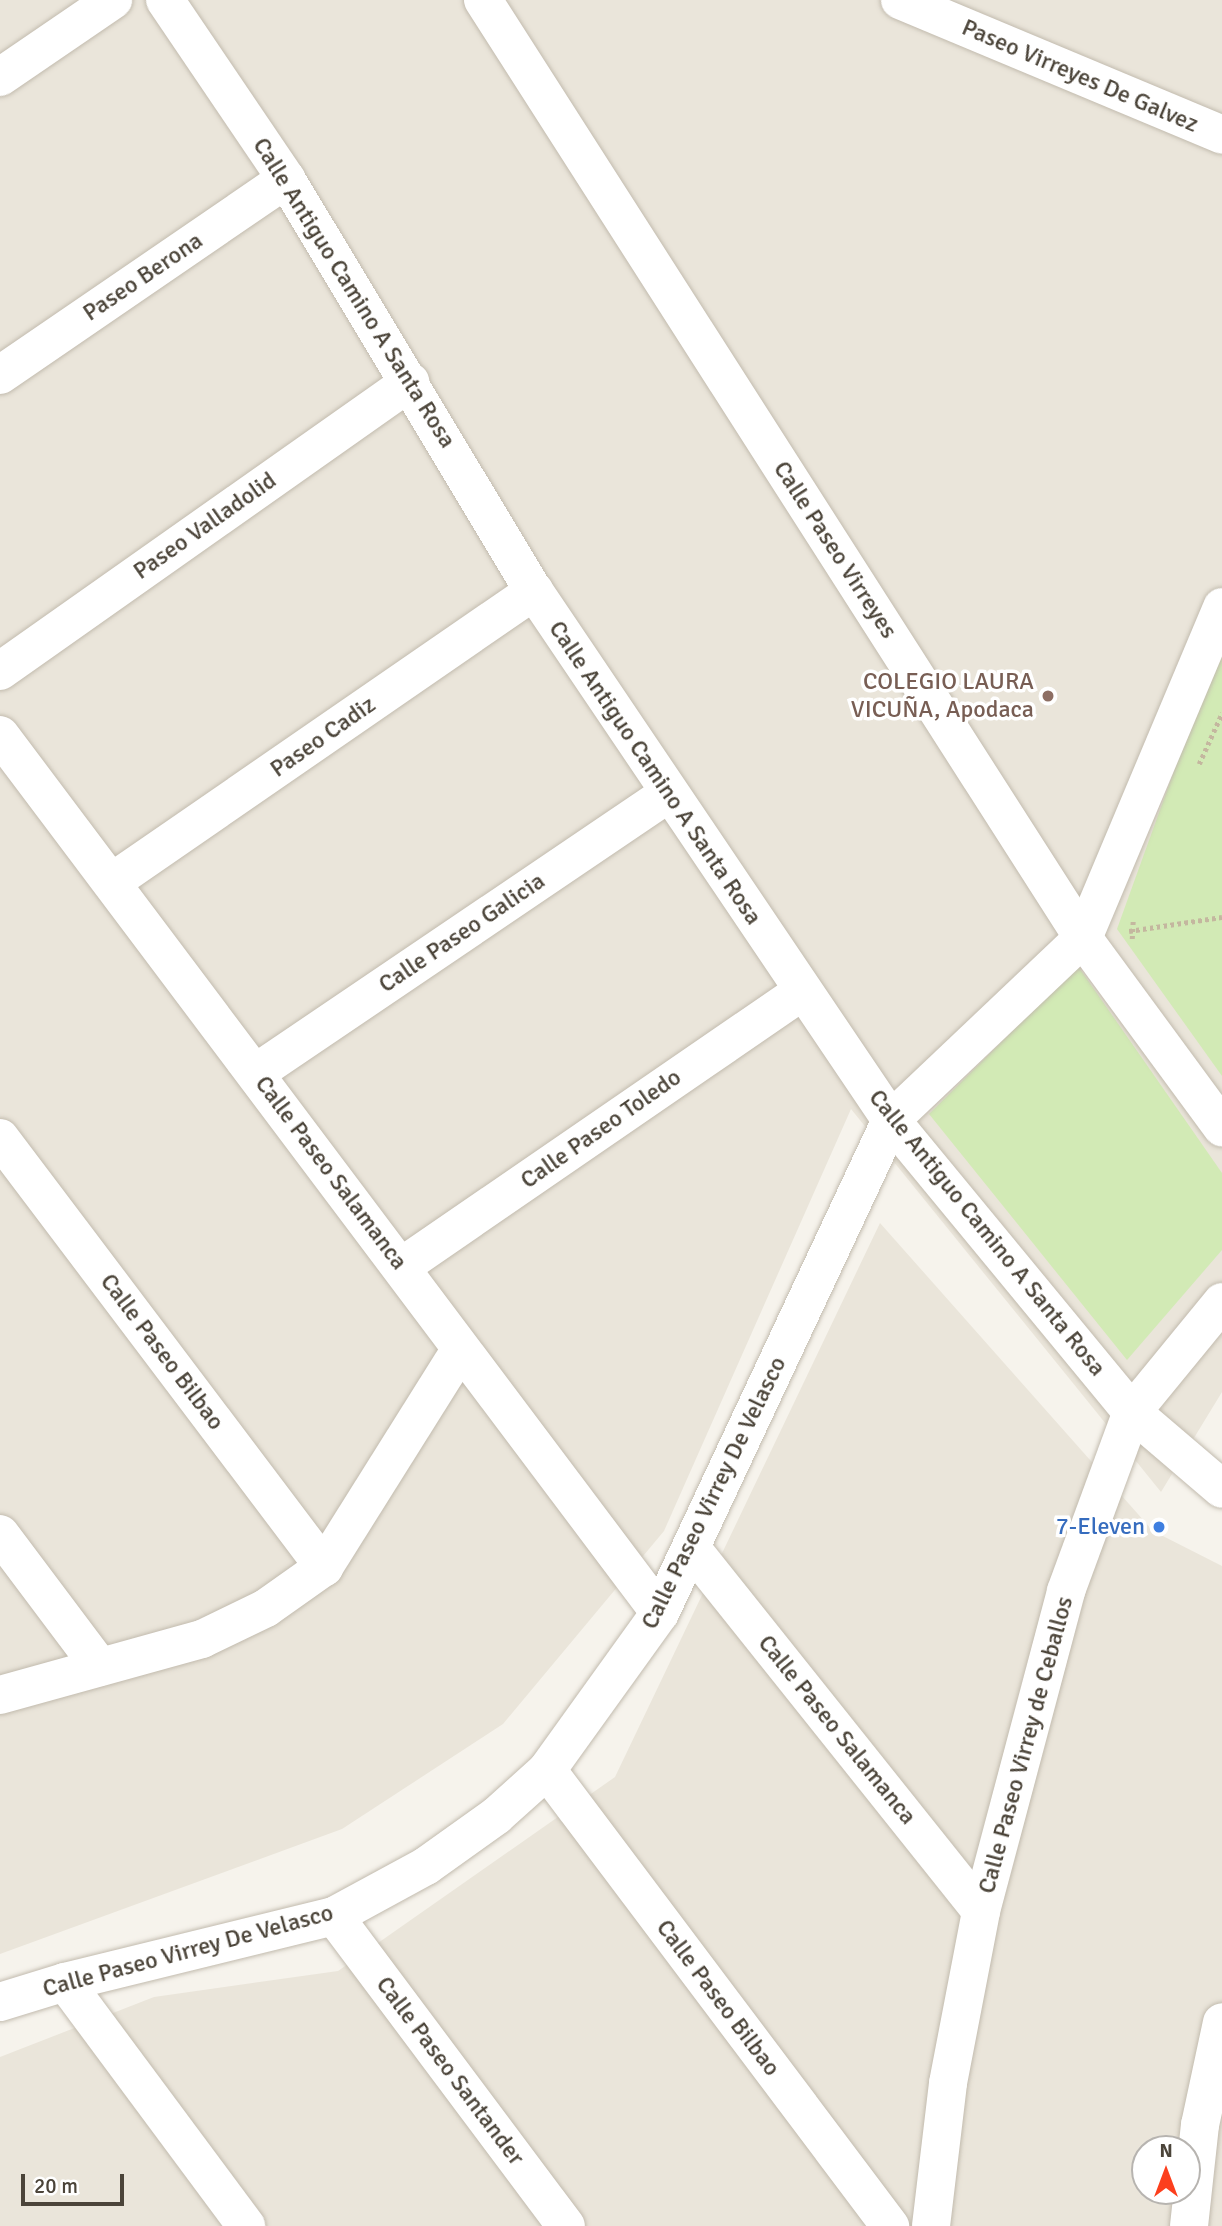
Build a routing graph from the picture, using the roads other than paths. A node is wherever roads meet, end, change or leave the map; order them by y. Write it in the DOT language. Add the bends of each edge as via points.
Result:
graph roads {
  1 [pos="113,0"];
  2 [pos="165,0"];
  3 [pos="483,0"];
  4 [pos="900,0"];
  5 [pos="0,77"];
  6 [pos="1222,135"];
  7 [pos="286,179"];
  8 [pos="0,375"];
  9 [pos="410,382"];
  10 [pos="534,591"];
  11 [pos="1222,607"];
  12 [pos="0,671"];
  13 [pos="0,735"];
  14 [pos="668,794"];
  15 [pos="112,882"];
  16 [pos="1083,938"];
  17 [pos="801,992"];
  18 [pos="257,1072"];
  19 [pos="891,1120"];
  20 [pos="1222,1128"];
  21 [pos="0,1138"];
  22 [pos="401,1267"];
  23 [pos="1222,1302"];
  24 [pos="460,1350"];
  25 [pos="1132,1412"];
  26 [pos="1222,1489"];
  27 [pos="0,1534"];
  28 [pos="692,1549"];
  29 [pos="324,1567"];
  30 [pos="660,1613"];
  31 [pos="100,1667"];
  32 [pos="0,1695"];
  33 [pos="547,1770"];
  34 [pos="981,1911"];
  35 [pos="334,1916"];
  36 [pos="65,1982"];
  37 [pos="0,2003"];
  38 [pos="1222,2022"];
  39 [pos="1211,2135"];
  40 [pos="246,2226"];
  41 [pos="566,2226"];
  42 [pos="890,2226"];
  43 [pos="931,2226"];
  44 [pos="1189,2226"];
  1 -- 5 [label="street"];
  2 -- 7 [label="street, Calle Antiguo Camino A Santa Rosa"];
  3 -- 16 [label="street, Calle Paseo Virreyes"];
  4 -- 6 [label="street, Paseo Virreyes De Galvez"];
  7 -- 8 [label="street, Paseo Berona"];
  7 -- 9 [label="street, Calle Antiguo Camino A Santa Rosa"];
  9 -- 10 [label="street, Calle Antiguo Camino A Santa Rosa"];
  9 -- 12 [label="street, Paseo Valladolid"];
  10 -- 14 [label="street, Calle Antiguo Camino A Santa Rosa"];
  10 -- 15 [label="street, Paseo Cadiz"];
  11 -- 16 [label="street"];
  13 -- 15 [label="street, Calle Paseo Salamanca"];
  14 -- 17 [label="street, Calle Antiguo Camino A Santa Rosa"];
  14 -- 18 [label="street, Calle Paseo Galicia"];
  15 -- 18 [label="street, Calle Paseo Salamanca"];
  16 -- 19 [label="street, Calle Paseo Virrey De Velasco"];
  16 -- 20 [label="street, Calle Paseo Virreyes"];
  17 -- 19 [label="street, Calle Antiguo Camino A Santa Rosa"];
  17 -- 22 [label="street, Calle Paseo Toledo"];
  18 -- 22 [label="street, Calle Paseo Salamanca"];
  19 -- 25 [label="street, Calle Antiguo Camino A Santa Rosa"];
  19 -- 28 [label="street, Calle Paseo Virrey De Velasco"];
  21 -- 29 [label="street, Calle Paseo Bilbao"];
  22 -- 24 [label="street, Calle Paseo Salamanca"];
  23 -- 25 [label="street, Calle Paseo Virrey de Ceballos"];
  24 -- 29 [label="street"];
  24 -- 30 [label="street, Calle Paseo Salamanca"];
  25 -- 26 [label="street, Calle Antiguo Camino A Santa Rosa"];
  25 -- 34 [label="street, Calle Paseo Virrey de Ceballos" via="1066,1591"];
  27 -- 31 [label="street"];
  28 -- 30 [label="street, Calle Paseo Virrey De Velasco"];
  28 -- 34 [label="street, Calle Paseo Salamanca"];
  29 -- 31 [label="street" via="265,1608 214,1634"];
  30 -- 33 [label="street, Calle Paseo Virrey De Velasco"];
  31 -- 32 [label="street"];
  33 -- 35 [label="street, Calle Paseo Virrey De Velasco" via="496,1816 426,1866"];
  33 -- 42 [label="street, Calle Paseo Bilbao"];
  34 -- 43 [label="street, Calle Paseo Virrey de Ceballos" via="947,2083"];
  35 -- 36 [label="street, Calle Paseo Virrey De Velasco"];
  35 -- 41 [label="street, Calle Paseo Santander"];
  36 -- 37 [label="street, Calle Paseo Virrey De Velasco"];
  36 -- 40 [label="street"];
  38 -- 39 [label="street"];
  39 -- 44 [label="street"];
}
